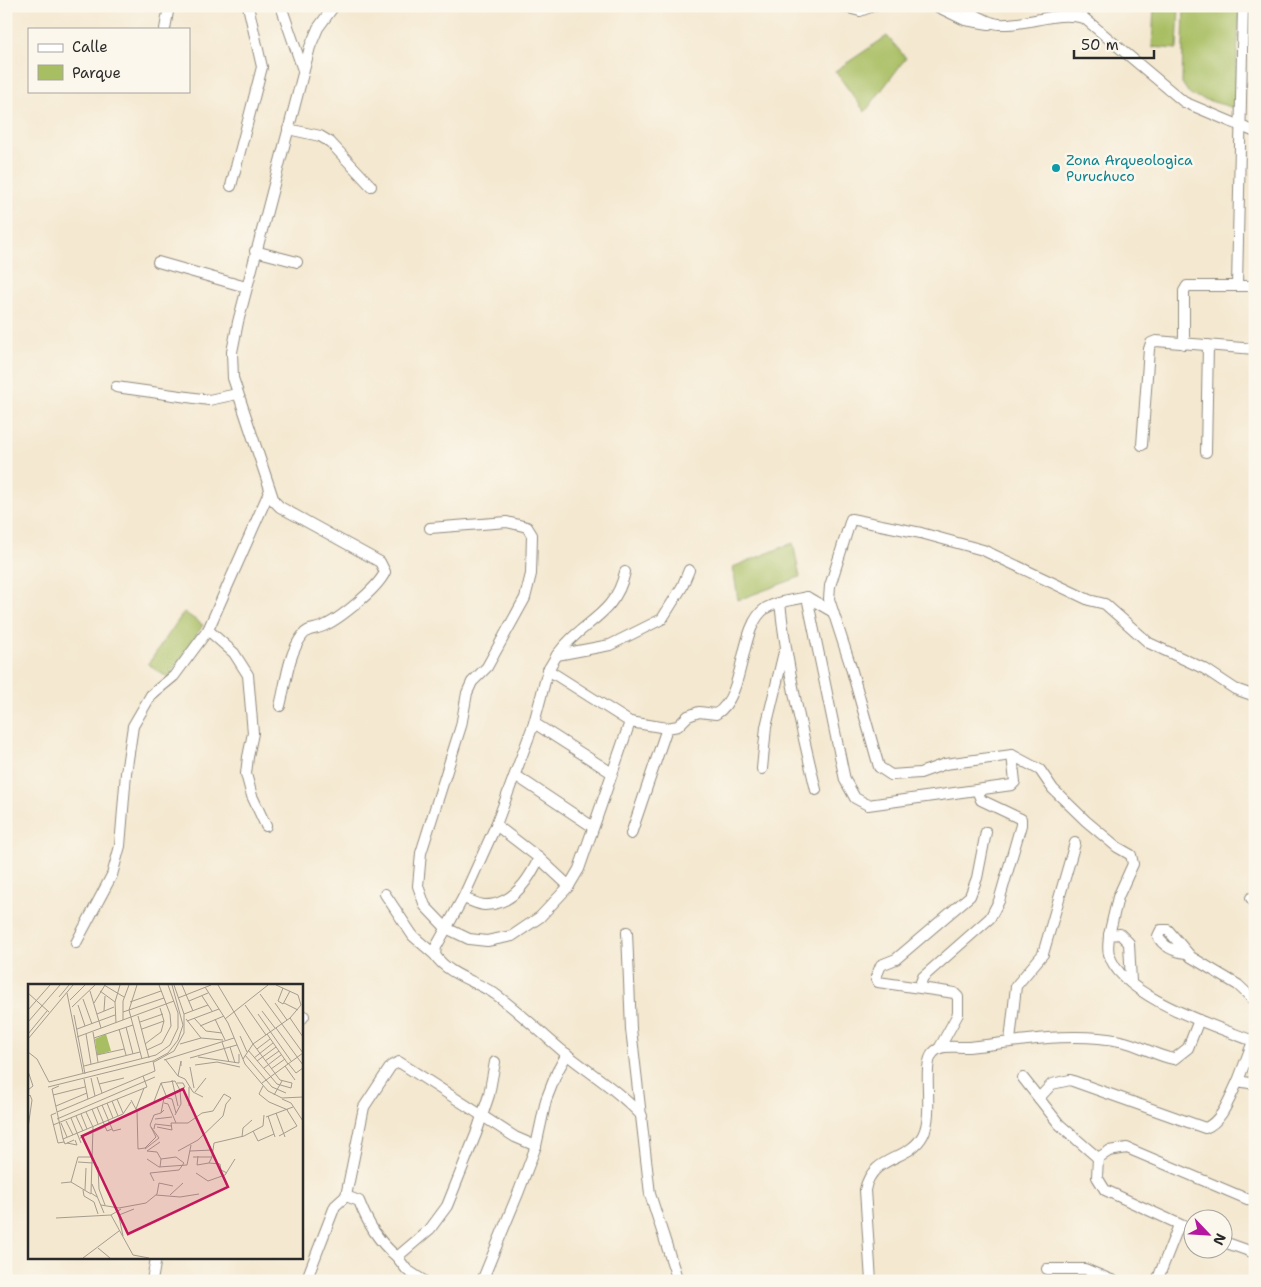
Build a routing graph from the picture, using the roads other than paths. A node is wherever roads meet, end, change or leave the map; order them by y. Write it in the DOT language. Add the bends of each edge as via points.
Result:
graph roads {
  1 [pos="169,6"];
  2 [pos="248,6"];
  3 [pos="281,6"];
  4 [pos="334,6"];
  5 [pos="841,6"];
  6 [pos="874,6"];
  7 [pos="936,6"];
  8 [pos="959,6"];
  9 [pos="1243,6"];
  10 [pos="976,10"];
  11 [pos="998,24"];
  12 [pos="165,28"];
  13 [pos="304,70"];
  14 [pos="1240,125"];
  15 [pos="288,129"];
  16 [pos="1255,132"];
  17 [pos="231,186"];
  18 [pos="371,186"];
  19 [pos="256,251"];
  20 [pos="158,262"];
  21 [pos="297,262"];
  22 [pos="1237,286"];
  23 [pos="1255,286"];
  24 [pos="246,287"];
  25 [pos="1184,344"];
  26 [pos="1208,346"];
  27 [pos="1255,349"];
  28 [pos="116,387"];
  29 [pos="237,394"];
  30 [pos="1142,445"];
  31 [pos="1206,452"];
  32 [pos="270,490"];
  33 [pos="430,528"];
  34 [pos="689,570"];
  35 [pos="625,572"];
  36 [pos="807,598"];
  37 [pos="780,603"];
  38 [pos="833,612"];
  39 [pos="208,630"];
  40 [pos="785,648"];
  41 [pos="557,655"];
  42 [pos="548,670"];
  43 [pos="1255,696"];
  44 [pos="280,706"];
  45 [pos="630,722"];
  46 [pos="534,723"];
  47 [pos="667,728"];
  48 [pos="1012,755"];
  49 [pos="762,769"];
  50 [pos="612,773"];
  51 [pos="515,774"];
  52 [pos="816,790"];
  53 [pos="977,790"];
  54 [pos="496,825"];
  55 [pos="266,826"];
  56 [pos="593,827"];
  57 [pos="986,832"];
  58 [pos="631,834"];
  59 [pos="1075,843"];
  60 [pos="539,858"];
  61 [pos="569,886"];
  62 [pos="384,894"];
  63 [pos="463,898"];
  64 [pos="446,928"];
  65 [pos="627,932"];
  66 [pos="1109,935"];
  67 [pos="76,944"];
  68 [pos="1186,953"];
  69 [pos="435,955"];
  70 [pos="1131,982"];
  71 [pos="922,988"];
  72 [pos="1255,1001"];
  73 [pos="1199,1020"];
  74 [pos="1254,1039"];
  75 [pos="1010,1041"];
  76 [pos="940,1047"];
  77 [pos="566,1054"];
  78 [pos="495,1062"];
  79 [pos="1023,1078"];
  80 [pos="1238,1081"];
  81 [pos="1255,1084"];
  82 [pos="1039,1098"];
  83 [pos="482,1116"];
  84 [pos="642,1116"];
  85 [pos="536,1146"];
  86 [pos="1098,1158"];
  87 [pos="346,1196"];
  88 [pos="1255,1200"];
  89 [pos="1179,1225"];
  90 [pos="1184,1227"];
  91 [pos="1234,1246"];
  92 [pos="1255,1253"];
  93 [pos="397,1257"];
  94 [pos="156,1260"];
  95 [pos="1047,1269"];
  96 [pos="152,1281"];
  97 [pos="306,1281"];
  98 [pos="424,1281"];
  99 [pos="482,1281"];
  100 [pos="678,1281"];
  101 [pos="871,1281"];
  102 [pos="1114,1281"];
  103 [pos="1157,1281"];
  1 -- 12 [label="street"];
  2 -- 17 [label="street" via="262,67"];
  3 -- 13 [label="street"];
  4 -- 13 [label="street" via="318,28"];
  5 -- 6 [label="street" via="860,11"];
  7 -- 11 [label="street" via="965,20"];
  8 -- 10 [label="street"];
  9 -- 14 [label="street"];
  10 -- 11 [label="street"];
  11 -- 14 [label="street" via="1060,15 1084,18 1184,102"];
  13 -- 15 [label="street"];
  14 -- 16 [label="street"];
  14 -- 22 [label="street"];
  15 -- 18 [label="street" via="320,136 330,142"];
  15 -- 19 [label="street"];
  19 -- 21 [label="street"];
  19 -- 24 [label="street"];
  20 -- 24 [label="street"];
  22 -- 23 [label="street"];
  22 -- 25 [label="street" via="1187,286 1184,290"];
  24 -- 29 [label="street" via="232,352"];
  25 -- 26 [label="street"];
  25 -- 30 [label="street" via="1156,341 1150,346"];
  26 -- 27 [label="street"];
  26 -- 31 [label="street"];
  28 -- 29 [label="street" via="209,400"];
  29 -- 32 [label="street"];
  32 -- 39 [label="street"];
  32 -- 44 [label="street" via="280,507 380,562 385,572 379,583 340,615 322,627 308,629 302,636 294,650"];
  33 -- 64 [label="street" via="507,522 527,527 532,535 531,574 525,598 487,667 466,693 461,726 421,853 418,886 425,906"];
  34 -- 41 [label="street" via="662,619 610,645"];
  35 -- 41 [label="street" via="621,590 608,609 567,640"];
  36 -- 37 [label="street"];
  36 -- 38 [label="street"];
  36 -- 53 [label="street" via="845,780 856,798 868,804"];
  37 -- 40 [label="street"];
  37 -- 47 [label="street" via="766,608 753,623 724,709 716,714 699,712 688,716 678,726"];
  38 -- 43 [label="street" via="830,586 849,523 855,519 983,550 1089,600 1105,604 1149,643 1205,669 1235,689"];
  38 -- 48 [label="street" via="879,767 891,775 920,774 945,764"];
  39 -- 55 [label="street" via="234,653 248,675 253,733 246,774"];
  39 -- 67 [label="street" via="174,676 151,695 133,726 120,846 112,875"];
  40 -- 49 [label="street" via="766,727"];
  40 -- 52 [label="street"];
  41 -- 42 [label="street"];
  42 -- 45 [label="street"];
  42 -- 46 [label="street"];
  45 -- 47 [label="street"];
  45 -- 50 [label="street"];
  46 -- 50 [label="street"];
  46 -- 51 [label="street"];
  47 -- 58 [label="street"];
  48 -- 53 [label="street" via="1014,784"];
  48 -- 66 [label="street" via="1040,770 1053,789 1086,821 1131,855 1133,864 1118,897"];
  50 -- 56 [label="street"];
  51 -- 54 [label="street"];
  51 -- 56 [label="street"];
  53 -- 71 [label="street" via="981,800 1015,815 1021,825 999,901 990,918 923,976"];
  54 -- 60 [label="street"];
  54 -- 63 [label="street"];
  56 -- 61 [label="street" via="579,869"];
  57 -- 71 [label="street" via="970,896 896,959 881,966 876,977 878,982"];
  59 -- 75 [label="street" via="1043,954 1016,986"];
  60 -- 61 [label="street"];
  60 -- 63 [label="street" via="530,878 514,894 498,903 484,905"];
  61 -- 64 [label="street" via="540,916 512,936 487,941 469,938"];
  62 -- 69 [label="street" via="414,936"];
  63 -- 64 [label="street"];
  64 -- 69 [label="street"];
  65 -- 84 [label="street" via="630,1020"];
  66 -- 70 [label="street" via="1109,955"];
  66 -- 70 [label="street" via="1120,934 1129,943"];
  68 -- 72 [label="street" via="1238,985"];
  69 -- 77 [label="street" via="444,966 497,995"];
  70 -- 73 [label="street" via="1164,1006"];
  71 -- 76 [label="street" via="954,993 958,997 958,1014"];
  73 -- 74 [label="street"];
  73 -- 75 [label="street" via="1188,1048 1174,1059 1121,1041 1079,1038"];
  74 -- 80 [label="street"];
  75 -- 76 [label="street"];
  76 -- 101 [label="street" via="929,1059 930,1112 922,1136 911,1148 868,1176 865,1190"];
  77 -- 84 [label="street" via="627,1099"];
  77 -- 85 [label="street" via="546,1100"];
  78 -- 83 [label="street"];
  79 -- 82 [label="street"];
  80 -- 81 [label="street"];
  80 -- 82 [label="street" via="1220,1116 1212,1126 1205,1128 1070,1080 1052,1084"];
  82 -- 86 [label="street" via="1059,1124"];
  83 -- 85 [label="street"];
  83 -- 87 [label="street" via="408,1066 399,1062 391,1066 364,1107"];
  83 -- 93 [label="street" via="447,1206 430,1229"];
  84 -- 100 [label="street" via="650,1194"];
  85 -- 99 [label="street"];
  86 -- 88 [label="street" via="1109,1151 1126,1148"];
  86 -- 89 [label="street" via="1097,1177 1105,1190"];
  87 -- 93 [label="street" via="359,1201 373,1232"];
  87 -- 97 [label="street" via="335,1206"];
  89 -- 90 [label="street"];
  89 -- 103 [label="street"];
  91 -- 92 [label="street"];
  93 -- 98 [label="street" via="407,1270"];
  94 -- 96 [label="street"];
  95 -- 102 [label="street" via="1085,1269"];
}
